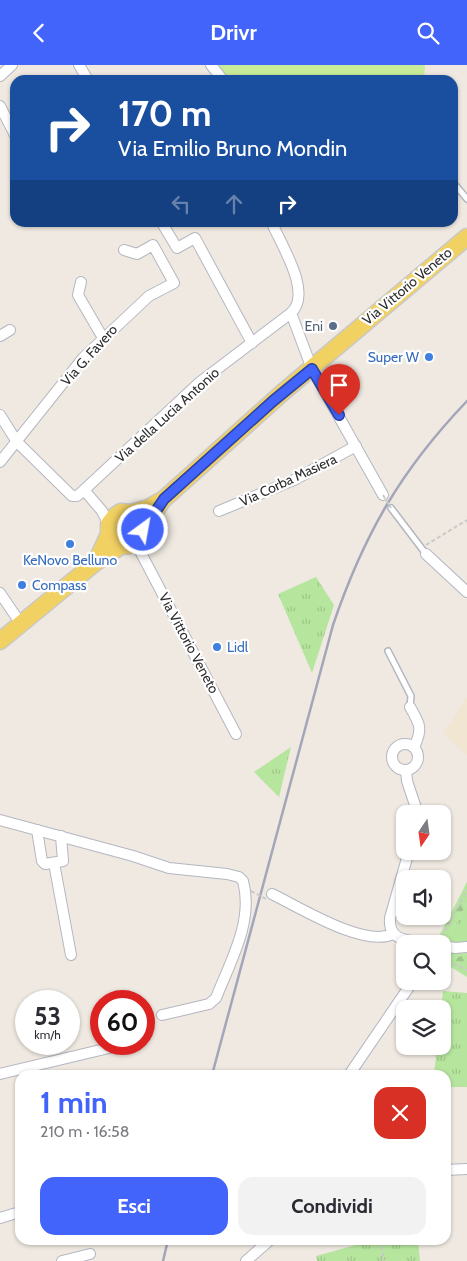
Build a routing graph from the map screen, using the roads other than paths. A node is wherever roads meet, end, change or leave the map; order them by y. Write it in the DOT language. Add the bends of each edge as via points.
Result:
graph roads {
  1 [pos="12,65"];
  2 [pos="211,65"];
  3 [pos="219,75"];
  4 [pos="0,76"];
  5 [pos="0,106"];
  6 [pos="10,125"];
  7 [pos="458,188"];
  8 [pos="467,199"];
  9 [pos="164,227"];
  10 [pos="274,227"];
  11 [pos="467,237"];
  12 [pos="124,250"];
  13 [pos="467,250"];
  14 [pos="81,282"];
  15 [pos="291,313"];
  16 [pos="10,330"];
  17 [pos="0,336"];
  18 [pos="349,337"];
  19 [pos="103,338"];
  20 [pos="252,343"];
  21 [pos="312,369"];
  22 [pos="0,415"];
  23 [pos="17,442"];
  24 [pos="356,446"];
  25 [pos="0,462"];
  26 [pos="84,490"];
  27 [pos="384,495"];
  28 [pos="164,499"];
  29 [pos="391,508"];
  30 [pos="219,511"];
  31 [pos="114,520"];
  32 [pos="135,543"];
  33 [pos="424,551"];
  34 [pos="96,562"];
  35 [pos="467,592"];
  36 [pos="0,593"];
  37 [pos="21,624"];
  38 [pos="0,641"];
  39 [pos="388,651"];
  40 [pos="410,707"];
  41 [pos="236,735"];
  42 [pos="414,747"];
  43 [pos="406,770"];
  44 [pos="415,805"];
  45 [pos="0,820"];
  46 [pos="37,830"];
  47 [pos="61,837"];
  48 [pos="406,860"];
  49 [pos="54,863"];
  50 [pos="270,897"];
  51 [pos="393,934"];
  52 [pos="396,936"];
  53 [pos="451,946"];
  54 [pos="467,947"];
  55 [pos="71,955"];
  56 [pos="407,990"];
  57 [pos="162,1015"];
  58 [pos="90,1052"];
  59 [pos="15,1070"];
  60 [pos="17,1070"];
  61 [pos="352,1070"];
  62 [pos="0,1074"];
  63 [pos="467,1169"];
  64 [pos="451,1170"];
  65 [pos="15,1214"];
  66 [pos="0,1218"];
  67 [pos="264,1245"];
  68 [pos="90,1254"];
  69 [pos="62,1261"];
  70 [pos="246,1261"];
  1 -- 4 [label="street"];
  2 -- 3 [label="street"];
  5 -- 6 [label="street"];
  7 -- 8 [label="lane"];
  9 -- 20 [label="street" via="177,248 195,238"];
  10 -- 15 [label="street" via="298,282 298,303"];
  11 -- 18 [label="main road, Via Vittorio Veneto"];
  12 -- 19 [label="street, Via G. Favero" via="137,255 153,245 174,283 149,296"];
  13 -- 18 [label="main road, Via Vittorio Veneto" via="364,331"];
  14 -- 19 [label="street" via="78,295"];
  15 -- 20 [label="street, Via della Lucia Antonio"];
  15 -- 21 [label="street"];
  16 -- 17 [label="street"];
  18 -- 21 [label="main road, Via Vittorio Veneto"];
  19 -- 23 [label="street, Via G. Favero" via="83,358"];
  20 -- 26 [label="street, Via della Lucia Antonio" via="200,382"];
  21 -- 24 [label="street"];
  21 -- 28 [label="main road, Via Vittorio Veneto"];
  22 -- 23 [label="street"];
  23 -- 25 [label="street, Via G. Favero"];
  23 -- 26 [label="street" via="72,496"];
  24 -- 27 [label="street"];
  24 -- 30 [label="street, Via Corba Masiera" via="294,480"];
  26 -- 31 [label="street"];
  28 -- 31 [label="main road, Via Vittorio Veneto"];
  28 -- 32 [label="main road, Via Vittorio Veneto"];
  29 -- 33 [label="lane"];
  31 -- 32 [label="main road, Via Vittorio Veneto" via="116,543"];
  31 -- 32 [label="main road, Via Vittorio Veneto" via="140,519"];
  31 -- 34 [label="main road, Via Vittorio Veneto"];
  32 -- 34 [label="main road, Via Vittorio Veneto"];
  32 -- 41 [label="street, Via Vittorio Veneto"];
  33 -- 35 [label="street"];
  34 -- 37 [label="main road, Via Vittorio Veneto"];
  36 -- 37 [label="street"];
  37 -- 38 [label="main road, Via Vittorio Veneto"];
  39 -- 40 [label="lane" via="411,696"];
  40 -- 42 [label="street" via="420,726"];
  42 -- 43 [label="street" via="418,759"];
  42 -- 43 [label="street" via="402,744 392,753 394,765"];
  43 -- 44 [label="street"];
  45 -- 46 [label="street"];
  46 -- 47 [label="street"];
  46 -- 49 [label="street" via="42,862"];
  47 -- 49 [label="street" via="64,860"];
  47 -- 57 [label="street" via="169,868 227,874 243,881 246,912 242,932 216,998 209,1004"];
  48 -- 51 [label="street" via="390,918 389,927"];
  49 -- 55 [label="street"];
  50 -- 51 [label="street" via="344,929 379,937"];
  51 -- 52 [label="street"];
  53 -- 54 [label="street"];
  56 -- 61 [label="street"];
  58 -- 60 [label="street"];
  59 -- 62 [label="street"];
  63 -- 64 [label="street"];
  65 -- 66 [label="street"];
  67 -- 70 [label="street"];
  68 -- 69 [label="street"];
}
